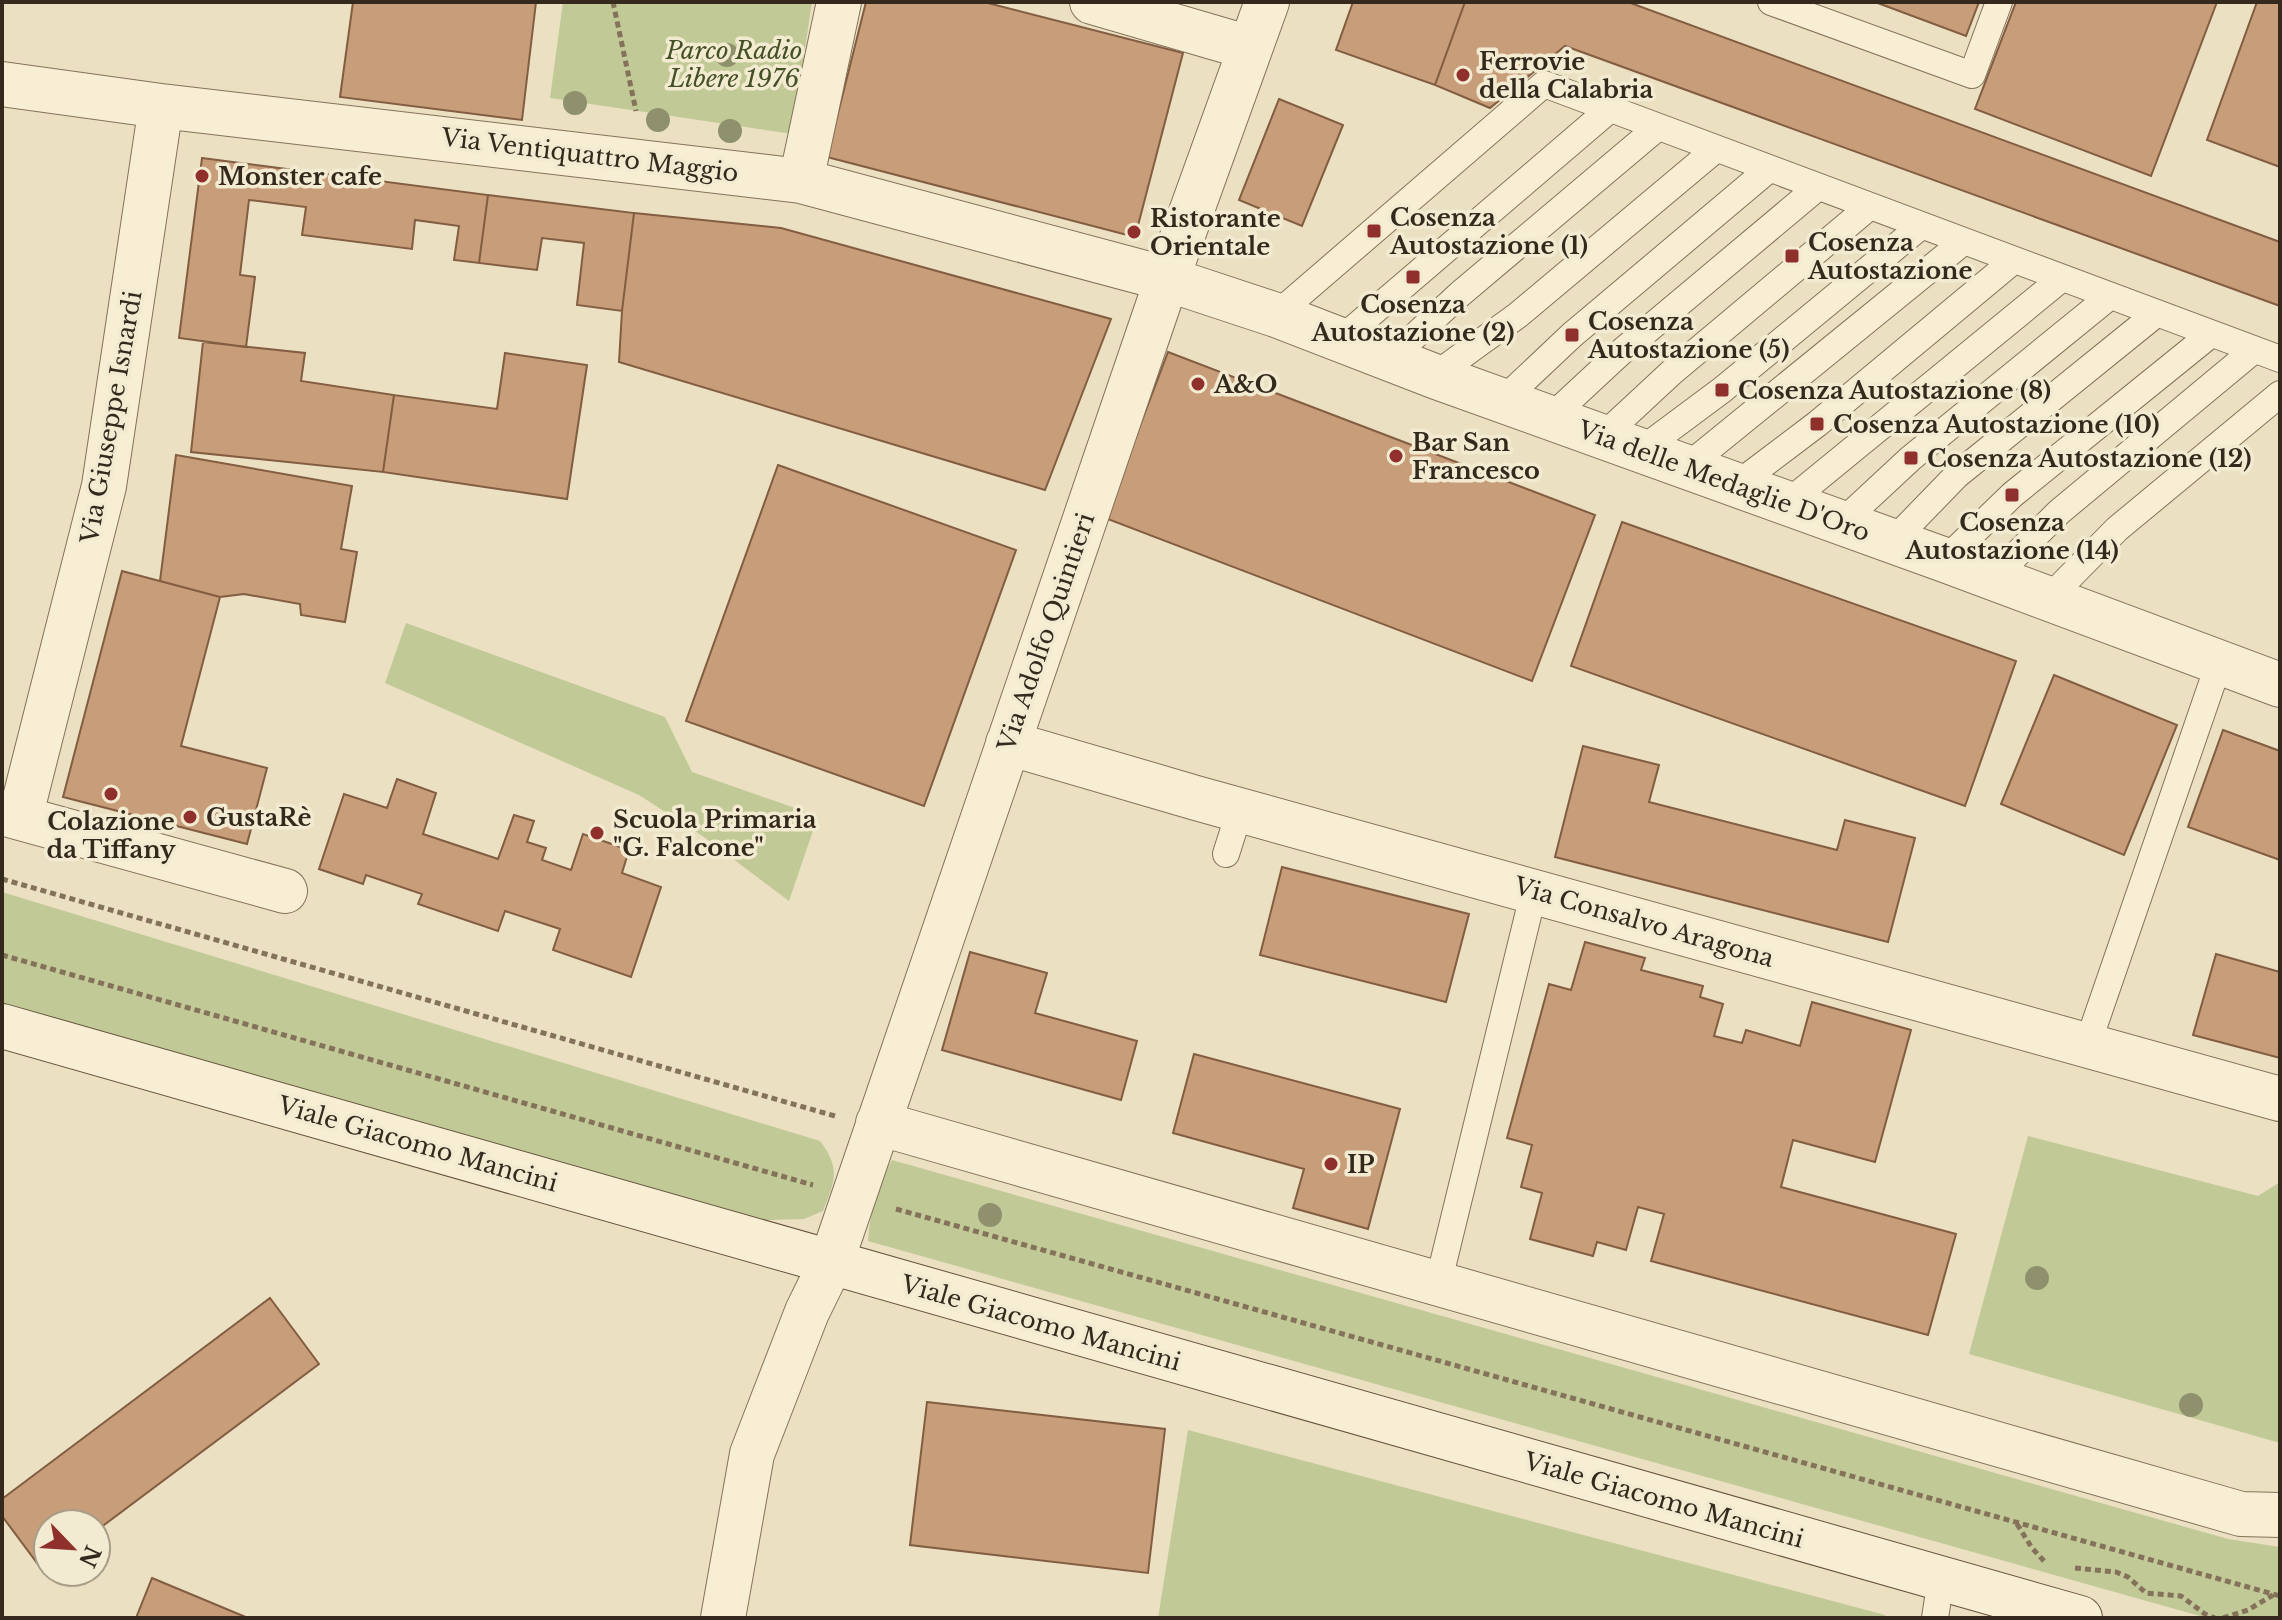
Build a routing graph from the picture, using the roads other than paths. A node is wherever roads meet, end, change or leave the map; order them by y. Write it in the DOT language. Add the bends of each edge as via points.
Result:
graph roads {
  1 [pos="839,2"];
  2 [pos="1092,2"];
  3 [pos="1267,2"];
  4 [pos="1771,2"];
  5 [pos="1999,2"];
  6 [pos="1250,48"];
  7 [pos="2,84"];
  8 [pos="161,106"];
  9 [pos="1610,109"];
  10 [pos="1658,127"];
  11 [pos="1716,149"];
  12 [pos="1769,169"];
  13 [pos="801,181"];
  14 [pos="1818,187"];
  15 [pos="1869,207"];
  16 [pos="1921,226"];
  17 [pos="1963,242"];
  18 [pos="2013,261"];
  19 [pos="1167,279"];
  20 [pos="2061,279"];
  21 [pos="2109,297"];
  22 [pos="2156,314"];
  23 [pos="1276,315"];
  24 [pos="2211,334"];
  25 [pos="1339,341"];
  26 [pos="2254,350"];
  27 [pos="2280,359"];
  28 [pos="1389,360"];
  29 [pos="1434,376"];
  30 [pos="2280,394"];
  31 [pos="1502,401"];
  32 [pos="1550,418"];
  33 [pos="1621,444"];
  34 [pos="1685,468"];
  35 [pos="1735,486"];
  36 [pos="1786,504"];
  37 [pos="1840,524"];
  38 [pos="1892,542"];
  39 [pos="1945,560"];
  40 [pos="1993,578"];
  41 [pos="2049,598"];
  42 [pos="2219,663"];
  43 [pos="2280,685"];
  44 [pos="1008,743"];
  45 [pos="1240,810"];
  46 [pos="11,815"];
  47 [pos="1226,854"];
  48 [pos="285,891"];
  49 [pos="1534,891"];
  50 [pos="2,1026"];
  51 [pos="2087,1046"];
  52 [pos="2280,1099"];
  53 [pos="878,1123"];
  54 [pos="831,1263"];
  55 [pos="1438,1284"];
  56 [pos="2280,1515"];
  57 [pos="1938,1598"];
  58 [pos="723,1618"];
  59 [pos="2080,1618"];
  1 -- 13 [label="street"];
  2 -- 6 [label="street"];
  3 -- 6 [label="street, Via Adolfo Quintieri"];
  4 -- 5 [label="lane" via="1972,75"];
  6 -- 19 [label="street, Via Adolfo Quintieri"];
  7 -- 8 [label="street, Via Ventiquattro Maggio"];
  8 -- 13 [label="street, Via Ventiquattro Maggio"];
  8 -- 46 [label="street, Via Giuseppe Isnardi" via="104,486"];
  9 -- 10 [label="lane"];
  9 -- 23 [label="lane" via="1544,84"];
  9 -- 25 [label="lane"];
  10 -- 11 [label="lane"];
  10 -- 28 [label="lane"];
  11 -- 12 [label="lane"];
  11 -- 29 [label="lane" via="1518,315"];
  12 -- 14 [label="lane"];
  12 -- 31 [label="lane"];
  13 -- 19 [label="street, Via Ventiquattro Maggio"];
  14 -- 15 [label="lane"];
  14 -- 32 [label="lane"];
  15 -- 16 [label="lane"];
  15 -- 33 [label="lane" via="1672,372"];
  16 -- 17 [label="lane"];
  16 -- 33 [label="lane" via="1722,390"];
  17 -- 18 [label="lane"];
  17 -- 34 [label="lane"];
  18 -- 20 [label="lane"];
  18 -- 35 [label="lane"];
  19 -- 23 [label="street, Via delle Medaglie D'Oro"];
  19 -- 44 [label="street, Via Adolfo Quintieri"];
  20 -- 21 [label="lane"];
  20 -- 36 [label="lane"];
  21 -- 22 [label="lane"];
  21 -- 37 [label="lane" via="1911,458"];
  22 -- 24 [label="lane"];
  22 -- 38 [label="lane" via="1957,475"];
  23 -- 25 [label="street, Via delle Medaglie D'Oro"];
  24 -- 26 [label="lane"];
  24 -- 39 [label="lane" via="2012,495"];
  25 -- 28 [label="street, Via delle Medaglie D'Oro"];
  26 -- 27 [label="lane"];
  26 -- 40 [label="lane" via="2059,512"];
  28 -- 29 [label="street, Via delle Medaglie D'Oro"];
  29 -- 31 [label="street, Via delle Medaglie D'Oro"];
  30 -- 41 [label="lane" via="2117,529"];
  31 -- 32 [label="street, Via delle Medaglie D'Oro"];
  32 -- 33 [label="street, Via delle Medaglie D'Oro"];
  33 -- 34 [label="street, Via delle Medaglie D'Oro"];
  34 -- 35 [label="street, Via delle Medaglie D'Oro"];
  35 -- 36 [label="street, Via delle Medaglie D'Oro"];
  36 -- 37 [label="street, Via delle Medaglie D'Oro"];
  37 -- 38 [label="street, Via delle Medaglie D'Oro"];
  38 -- 39 [label="street, Via delle Medaglie D'Oro"];
  39 -- 40 [label="street, Via delle Medaglie D'Oro"];
  40 -- 41 [label="street, Via delle Medaglie D'Oro"];
  41 -- 42 [label="street, Via delle Medaglie D'Oro"];
  42 -- 43 [label="street, Via delle Medaglie D'Oro"];
  42 -- 51 [label="lane"];
  44 -- 45 [label="street, Via Consalvo Aragona" via="1200,786"];
  44 -- 53 [label="street, Via Adolfo Quintieri"];
  45 -- 47 [label="lane"];
  45 -- 49 [label="street, Via Consalvo Aragona"];
  46 -- 48 [label="street"];
  49 -- 51 [label="street, Via Consalvo Aragona"];
  49 -- 55 [label="lane"];
  50 -- 54 [label="street, Viale Giacomo Mancini"];
  51 -- 52 [label="street, Via Consalvo Aragona"];
  53 -- 54 [label="street, Via Adolfo Quintieri"];
  53 -- 55 [label="street"];
  54 -- 57 [label="street, Viale Giacomo Mancini"];
  54 -- 58 [label="street, Via Adolfo Quintieri" via="752,1454"];
  55 -- 56 [label="street" via="2241,1514"];
  57 -- 59 [label="street, Viale Giacomo Mancini"];
}
